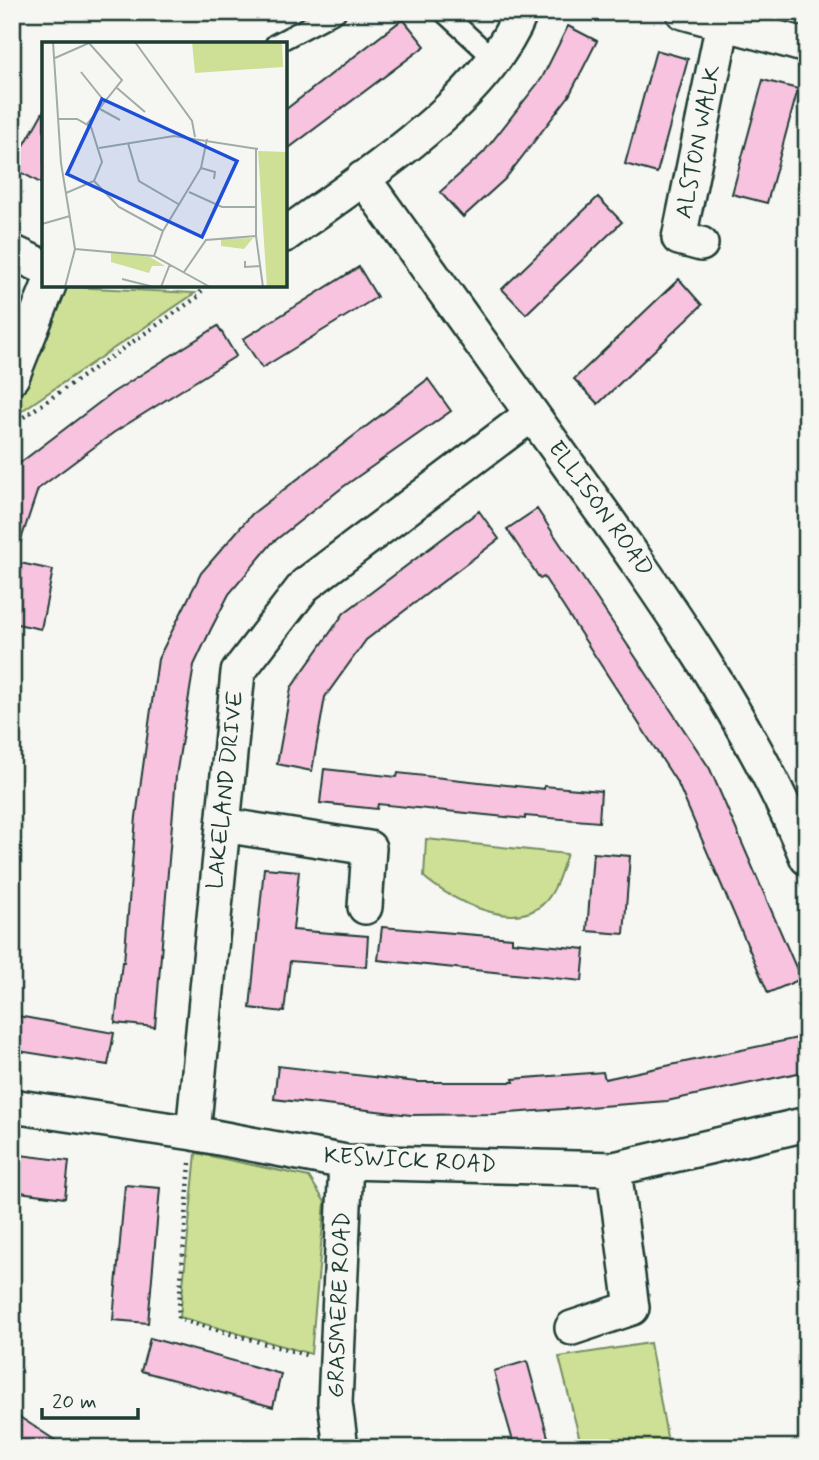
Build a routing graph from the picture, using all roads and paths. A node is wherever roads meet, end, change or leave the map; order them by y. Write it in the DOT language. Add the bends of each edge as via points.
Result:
graph roads {
  1 [pos="336,12"];
  2 [pos="443,12"];
  3 [pos="521,12"];
  4 [pos="682,12"];
  5 [pos="723,23"];
  6 [pos="804,36"];
  7 [pos="279,42"];
  8 [pos="494,59"];
  9 [pos="363,178"];
  10 [pos="287,234"];
  11 [pos="701,244"];
  12 [pos="12,252"];
  13 [pos="42,266"];
  14 [pos="48,287"];
  15 [pos="203,287"];
  16 [pos="12,377"];
  17 [pos="532,414"];
  18 [pos="12,425"];
  19 [pos="223,825"];
  20 [pos="807,858"];
  21 [pos="365,907"];
  22 [pos="12,1106"];
  23 [pos="807,1124"];
  24 [pos="193,1133"];
  25 [pos="346,1162"];
  26 [pos="614,1169"];
  27 [pos="572,1328"];
  28 [pos="337,1364"];
  29 [pos="341,1448"];
  1 -- 7 [label="lane"];
  2 -- 8 [label="lane"];
  3 -- 8 [label="street"];
  4 -- 5 [label="street"];
  5 -- 6 [label="street"];
  5 -- 11 [label="street, ALSTON WALK" via="679,238"];
  8 -- 9 [label="street" via="441,117"];
  9 -- 10 [label="street"];
  9 -- 17 [label="street, ELLISON ROAD"];
  12 -- 13 [label="street"];
  14 -- 16 [label="street"];
  15 -- 18 [label="path" via="199,296"];
  17 -- 19 [label="street, LAKELAND DRIVE" via="305,585 238,672"];
  17 -- 20 [label="street, ELLISON ROAD" via="662,596 724,694 780,792"];
  19 -- 21 [label="street" via="369,848"];
  19 -- 24 [label="street, LAKELAND DRIVE"];
  22 -- 24 [label="street, KESWICK ROAD"];
  23 -- 26 [label="street, KESWICK ROAD"];
  24 -- 25 [label="street, KESWICK ROAD"];
  24 -- 28 [label="path" via="178,1319"];
  25 -- 26 [label="street, KESWICK ROAD"];
  25 -- 28 [label="street, GRASMERE ROAD"];
  26 -- 27 [label="street" via="632,1308"];
  28 -- 29 [label="street, GRASMERE ROAD" via="335,1404"];
}
